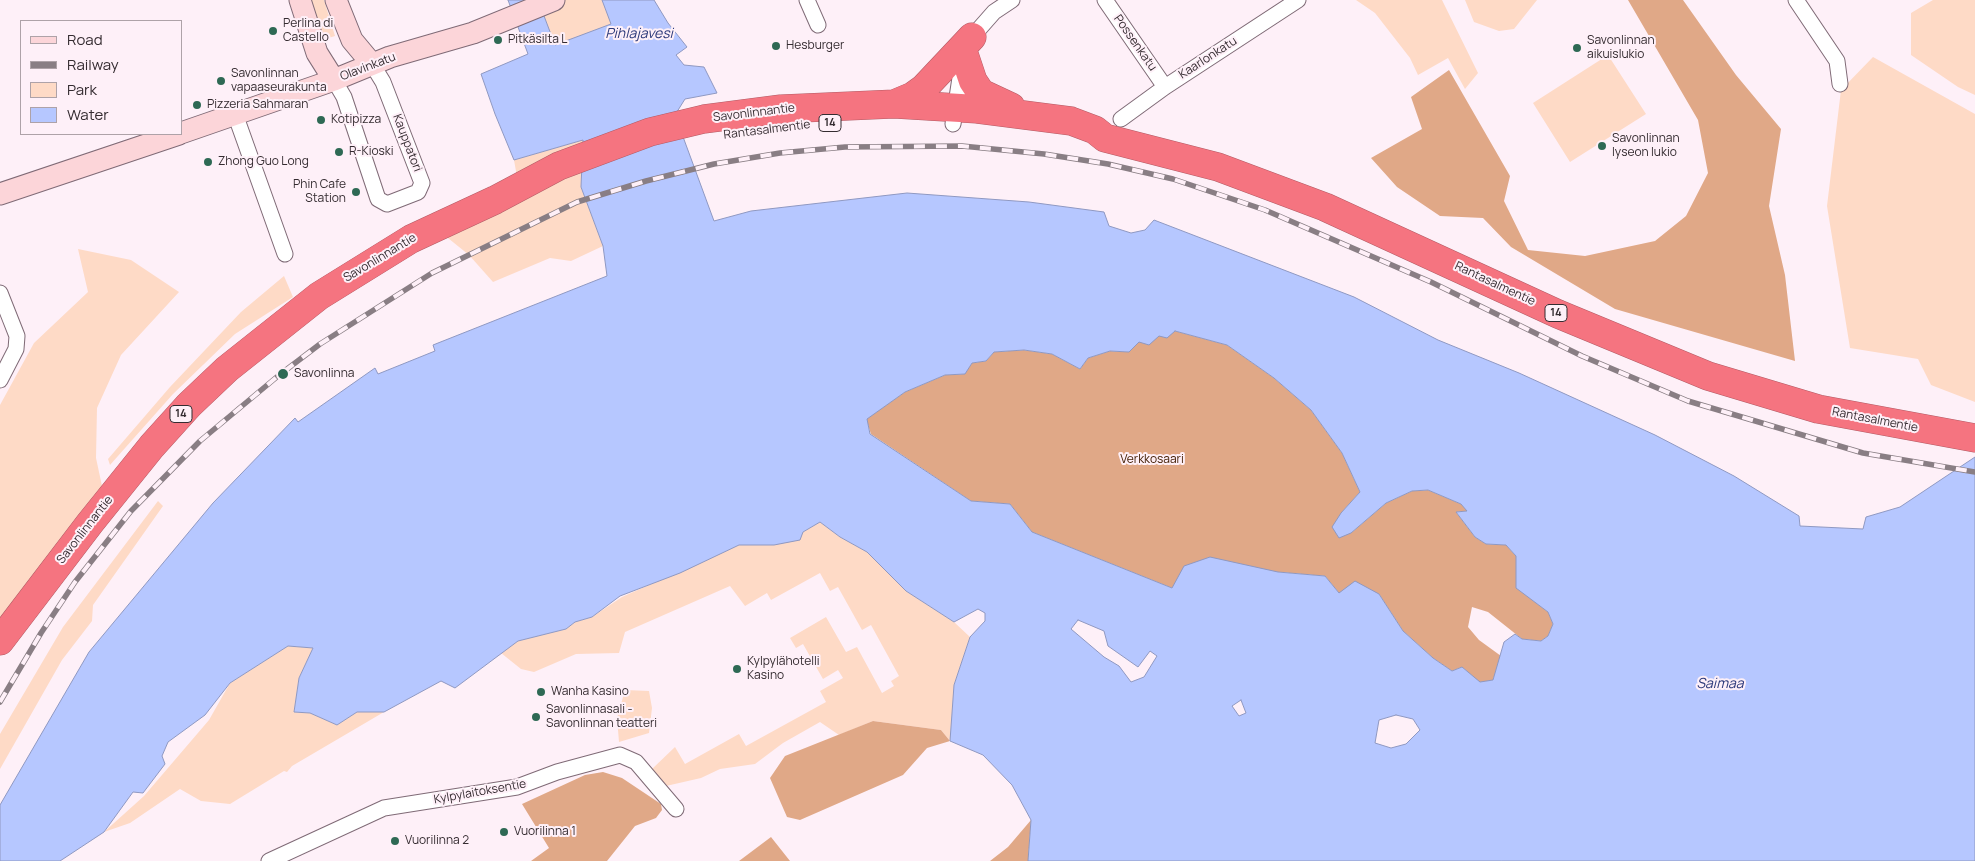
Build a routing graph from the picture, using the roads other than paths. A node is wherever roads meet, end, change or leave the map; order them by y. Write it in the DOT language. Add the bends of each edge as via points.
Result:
graph roads {
  1 [pos="300,0"];
  2 [pos="336,0"];
  3 [pos="554,0"];
  4 [pos="807,0"];
  5 [pos="1012,0"];
  6 [pos="1105,0"];
  7 [pos="1298,0"];
  8 [pos="1796,0"];
  9 [pos="818,25"];
  10 [pos="969,47"];
  11 [pos="372,64"];
  12 [pos="334,80"];
  13 [pos="1840,84"];
  14 [pos="1164,87"];
  15 [pos="894,104"];
  16 [pos="235,114"];
  17 [pos="1031,115"];
  18 [pos="954,116"];
  19 [pos="706,128"];
  20 [pos="182,132"];
  21 [pos="1114,132"];
  22 [pos="174,135"];
  23 [pos="0,194"];
  24 [pos="285,254"];
  25 [pos="0,293"];
  26 [pos="0,380"];
  27 [pos="1975,438"];
  28 [pos="0,642"];
  29 [pos="676,809"];
  30 [pos="269,861"];
  1 -- 12 [label="main road, Kauppatori" via="317,53"];
  2 -- 11 [label="main road, Kauppatori" via="352,40"];
  3 -- 11 [label="main road, Olavinkatu" via="473,33"];
  4 -- 9 [label="street"];
  5 -- 10 [label="street" via="994,12"];
  6 -- 14 [label="street, Possenkatu"];
  7 -- 14 [label="street, Kaarlonkatu"];
  8 -- 13 [label="street" via="1837,61"];
  10 -- 15 [label="highway" via="924,88"];
  10 -- 17 [label="highway" via="973,81 981,93"];
  10 -- 18 [label="street"];
  11 -- 12 [label="main road, Olavinkatu"];
  11 -- 12 [label="street, Kauppatori" via="383,82 422,183 418,192 387,204 378,199 344,97"];
  12 -- 16 [label="main road, Olavinkatu"];
  14 -- 21 [label="street, Kaarlonkatu"];
  15 -- 18 [label="highway, Rantasalmentie / 14"];
  15 -- 19 [label="highway, Savonlinnantie / 14" via="781,109"];
  16 -- 20 [label="main road, Olavinkatu"];
  16 -- 24 [label="street"];
  17 -- 18 [label="highway, Rantasalmentie / 14"];
  17 -- 21 [label="highway, Rantasalmentie / 14"];
  18 -- 19 [label="highway, Rantasalmentie / 14" via="925,122"];
  18 -- 21 [label="highway, Rantasalmentie / 14" via="1090,144"];
  19 -- 28 [label="highway, Savonlinnantie / 14" via="650,132 454,218 358,270 278,326 189,405 152,446"];
  21 -- 27 [label="highway, Rantasalmentie / 14" via="1255,179 1325,207 1558,314 1708,376 1818,409"];
  22 -- 23 [label="main road, Olavinkatu"];
  25 -- 26 [label="street" via="17,336 16,350"];
  29 -- 30 [label="street, Kylpylaitoksentie" via="636,762 620,755 517,787 384,808"];
}
